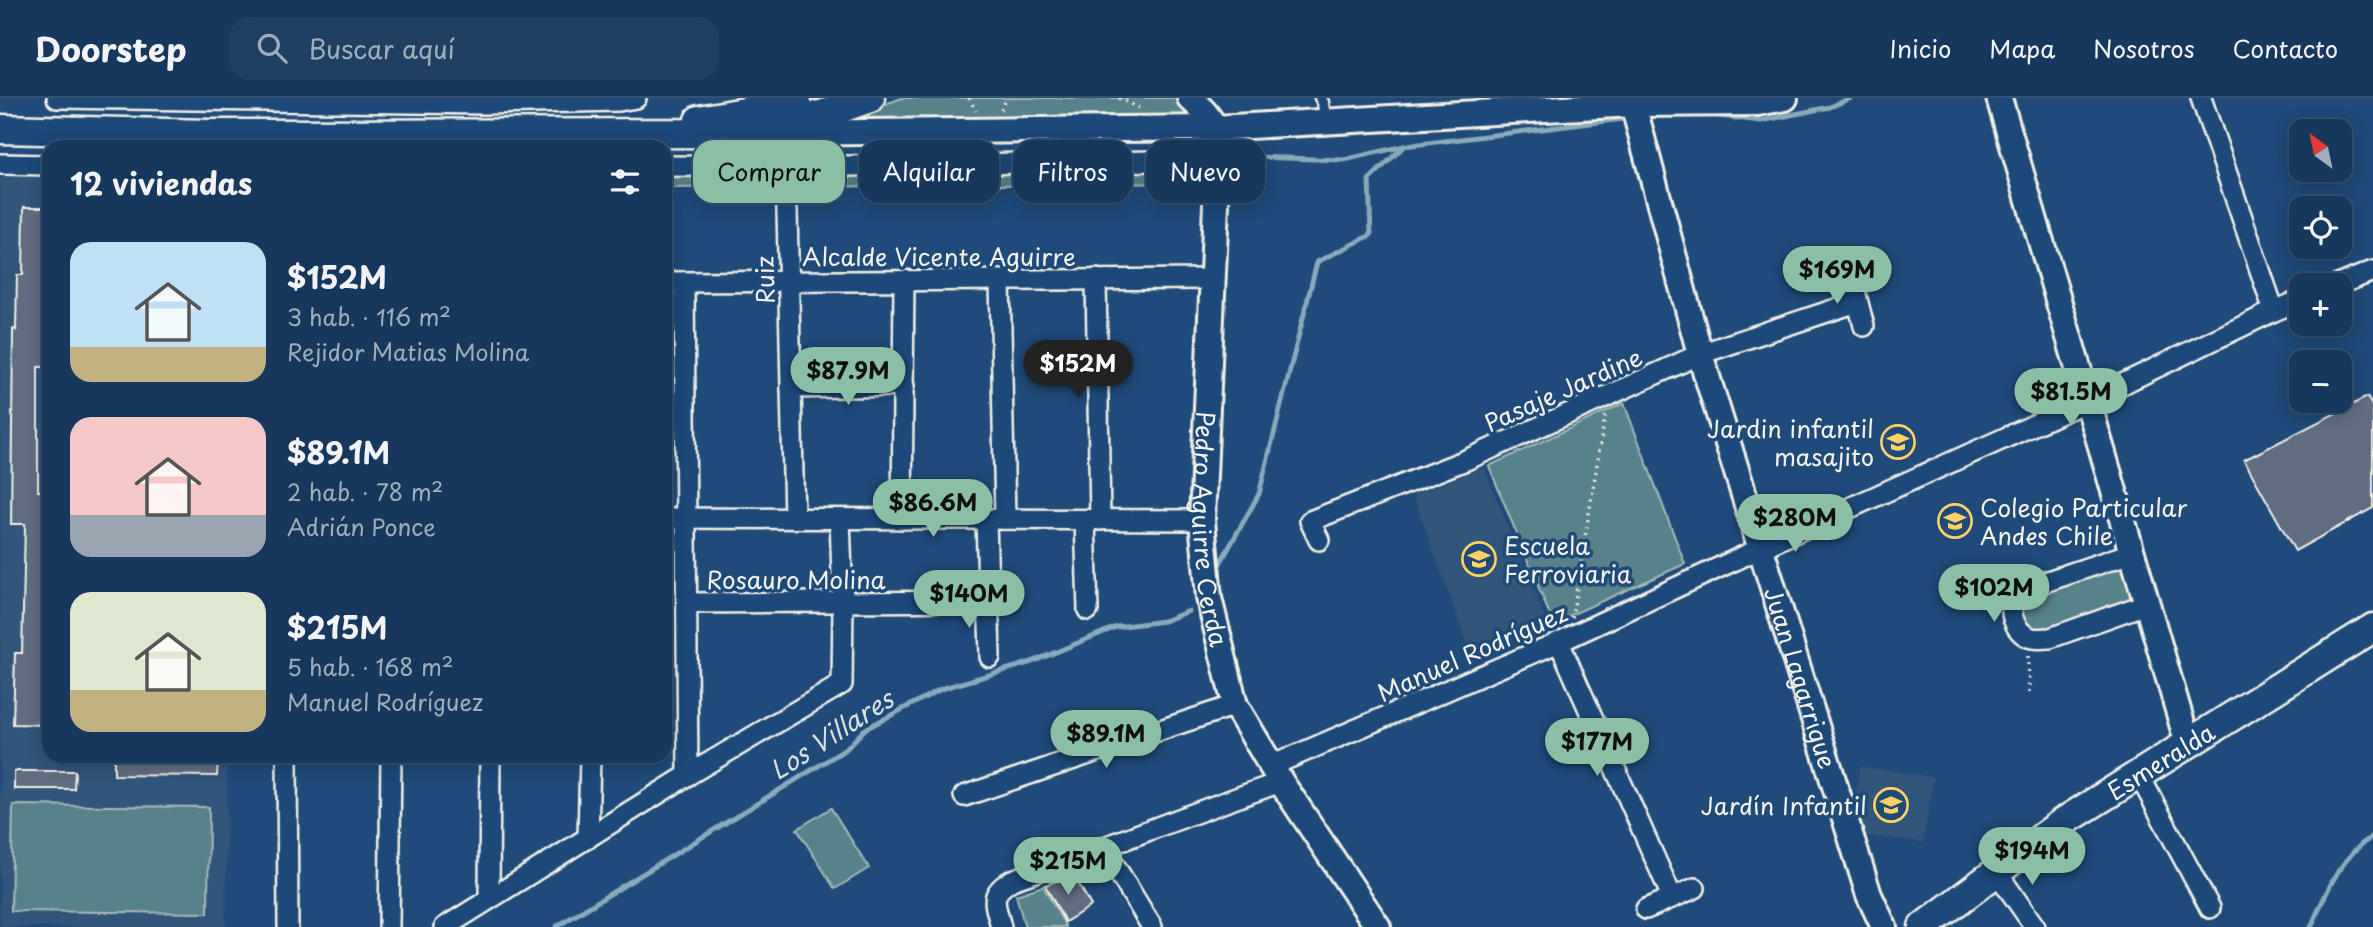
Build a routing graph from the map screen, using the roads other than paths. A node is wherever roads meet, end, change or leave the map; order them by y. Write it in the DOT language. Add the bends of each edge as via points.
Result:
graph roads {
  1 [pos="57,98"];
  2 [pos="636,98"];
  3 [pos="823,98"];
  4 [pos="870,98"];
  5 [pos="1190,98"];
  6 [pos="1785,98"];
  7 [pos="1999,98"];
  8 [pos="2201,98"];
  9 [pos="142,99"];
  10 [pos="163,99"];
  11 [pos="484,101"];
  12 [pos="1487,104"];
  13 [pos="1633,104"];
  14 [pos="1323,110"];
  15 [pos="1216,128"];
  16 [pos="0,129"];
  17 [pos="153,132"];
  18 [pos="746,133"];
  19 [pos="623,134"];
  20 [pos="200,140"];
  21 [pos="266,140"];
  22 [pos="1216,140"];
  23 [pos="1146,161"];
  24 [pos="0,164"];
  25 [pos="42,165"];
  26 [pos="672,166"];
  27 [pos="693,166"];
  28 [pos="845,166"];
  29 [pos="787,203"];
  30 [pos="1216,203"];
  31 [pos="2373,271"];
  32 [pos="1851,276"];
  33 [pos="1096,279"];
  34 [pos="1214,279"];
  35 [pos="2352,279"];
  36 [pos="904,280"];
  37 [pos="1000,280"];
  38 [pos="789,281"];
  39 [pos="674,282"];
  40 [pos="1857,302"];
  41 [pos="2289,305"];
  42 [pos="2274,311"];
  43 [pos="1864,326"];
  44 [pos="1700,354"];
  45 [pos="904,386"];
  46 [pos="791,388"];
  47 [pos="2087,401"];
  48 [pos="672,518"];
  49 [pos="686,518"];
  50 [pos="794,518"];
  51 [pos="840,519"];
  52 [pos="902,519"];
  53 [pos="995,519"];
  54 [pos="1093,520"];
  55 [pos="1202,520"];
  56 [pos="1319,540"];
  57 [pos="1761,548"];
  58 [pos="2134,552"];
  59 [pos="989,601"];
  60 [pos="687,603"];
  61 [pos="843,604"];
  62 [pos="2146,604"];
  63 [pos="1088,610"];
  64 [pos="2373,628"];
  65 [pos="1564,639"];
  66 [pos="990,657"];
  67 [pos="1235,705"];
  68 [pos="2188,744"];
  69 [pos="287,763"];
  70 [pos="391,763"];
  71 [pos="490,763"];
  72 [pos="590,763"];
  73 [pos="1276,774"];
  74 [pos="688,775"];
  75 [pos="2138,775"];
  76 [pos="964,796"];
  77 [pos="588,838"];
  78 [pos="1104,848"];
  79 [pos="1996,871"];
  80 [pos="1695,888"];
  81 [pos="1672,897"];
  82 [pos="489,898"];
  83 [pos="2210,908"];
  84 [pos="1646,909"];
  85 [pos="288,927"];
  86 [pos="389,927"];
  87 [pos="445,927"];
  88 [pos="1001,927"];
  89 [pos="1152,927"];
  90 [pos="1378,927"];
  91 [pos="1884,927"];
  92 [pos="1923,927"];
  93 [pos="2035,927"];
  1 -- 9 [label="street"];
  2 -- 11 [label="street"];
  3 -- 19 [label="main road"];
  4 -- 18 [label="main road"];
  5 -- 15 [label="street"];
  6 -- 13 [label="street" via="1758,103"];
  7 -- 47 [label="street"];
  8 -- 42 [label="street"];
  9 -- 10 [label="street"];
  9 -- 17 [label="street"];
  10 -- 11 [label="street"];
  10 -- 17 [label="street"];
  12 -- 13 [label="street"];
  12 -- 14 [label="street"];
  13 -- 44 [label="street, Juan Lagarrigue"];
  14 -- 15 [label="street"];
  15 -- 18 [label="street"];
  15 -- 22 [label="street, Pedro Aguirre Cerda"];
  16 -- 17 [label="main road"];
  17 -- 20 [label="main road"];
  18 -- 19 [label="main road"];
  19 -- 21 [label="main road"];
  23 -- 28 [label="street"];
  24 -- 25 [label="street"];
  26 -- 27 [label="street"];
  29 -- 38 [label="street, Ruiz"];
  30 -- 34 [label="street, Pedro Aguirre Cerda"];
  31 -- 35 [label="street"];
  32 -- 40 [label="street"];
  33 -- 34 [label="street, Alcalde Vicente Aguirre"];
  33 -- 37 [label="street, Alcalde Vicente Aguirre"];
  33 -- 54 [label="street"];
  34 -- 55 [label="street, Pedro Aguirre Cerda"];
  36 -- 37 [label="street, Alcalde Vicente Aguirre"];
  36 -- 38 [label="street, Alcalde Vicente Aguirre"];
  36 -- 45 [label="street"];
  37 -- 53 [label="street"];
  38 -- 39 [label="street, Alcalde Vicente Aguirre"];
  38 -- 46 [label="street, Ruiz"];
  39 -- 49 [label="street"];
  40 -- 43 [label="street"];
  40 -- 44 [label="street, Pasaje Jardine"];
  41 -- 42 [label="street, Manuel Rodríguez"];
  42 -- 47 [label="street, Manuel Rodríguez"];
  44 -- 56 [label="street, Pasaje Jardine" via="1465,460 1310,521"];
  44 -- 57 [label="street, Juan Lagarrigue"];
  45 -- 46 [label="street"];
  45 -- 52 [label="street"];
  46 -- 50 [label="street, Ruiz"];
  47 -- 57 [label="street, Manuel Rodríguez"];
  47 -- 58 [label="street"];
  48 -- 49 [label="street"];
  49 -- 50 [label="street"];
  49 -- 60 [label="street"];
  50 -- 51 [label="street"];
  51 -- 52 [label="street"];
  51 -- 61 [label="street"];
  52 -- 53 [label="street"];
  53 -- 54 [label="street"];
  53 -- 59 [label="street"];
  54 -- 55 [label="street"];
  54 -- 63 [label="street"];
  55 -- 67 [label="street, Pedro Aguirre Cerda" via="1209,598"];
  57 -- 65 [label="street, Manuel Rodríguez"];
  57 -- 91 [label="street, Juan Lagarrigue" via="1869,895"];
  58 -- 62 [label="street"];
  58 -- 62 [label="street" via="2027,588 2018,594 2012,612 2019,631 2050,638"];
  59 -- 61 [label="street, Rosauro Molina"];
  59 -- 66 [label="street"];
  60 -- 61 [label="street, Rosauro Molina"];
  60 -- 74 [label="street"];
  61 -- 74 [label="street" via="842,684"];
  62 -- 68 [label="street"];
  64 -- 68 [label="main road, Esmeralda"];
  65 -- 73 [label="street, Manuel Rodríguez"];
  65 -- 81 [label="street"];
  67 -- 73 [label="street, Pedro Aguirre Cerda"];
  67 -- 76 [label="street"];
  68 -- 75 [label="main road, Esmeralda"];
  69 -- 85 [label="street"];
  70 -- 86 [label="street"];
  71 -- 82 [label="street"];
  72 -- 77 [label="street"];
  73 -- 78 [label="street, Manuel Rodríguez"];
  73 -- 90 [label="street, Pedro Aguirre Cerda"];
  74 -- 77 [label="street"];
  75 -- 79 [label="main road, Esmeralda"];
  75 -- 83 [label="street"];
  77 -- 82 [label="street"];
  78 -- 88 [label="street, Manuel Rodríguez" via="999,888 994,899"];
  78 -- 89 [label="street"];
  79 -- 92 [label="main road, Esmeralda"];
  79 -- 93 [label="street"];
  80 -- 81 [label="street"];
  81 -- 84 [label="street"];
  82 -- 87 [label="street"];
}
